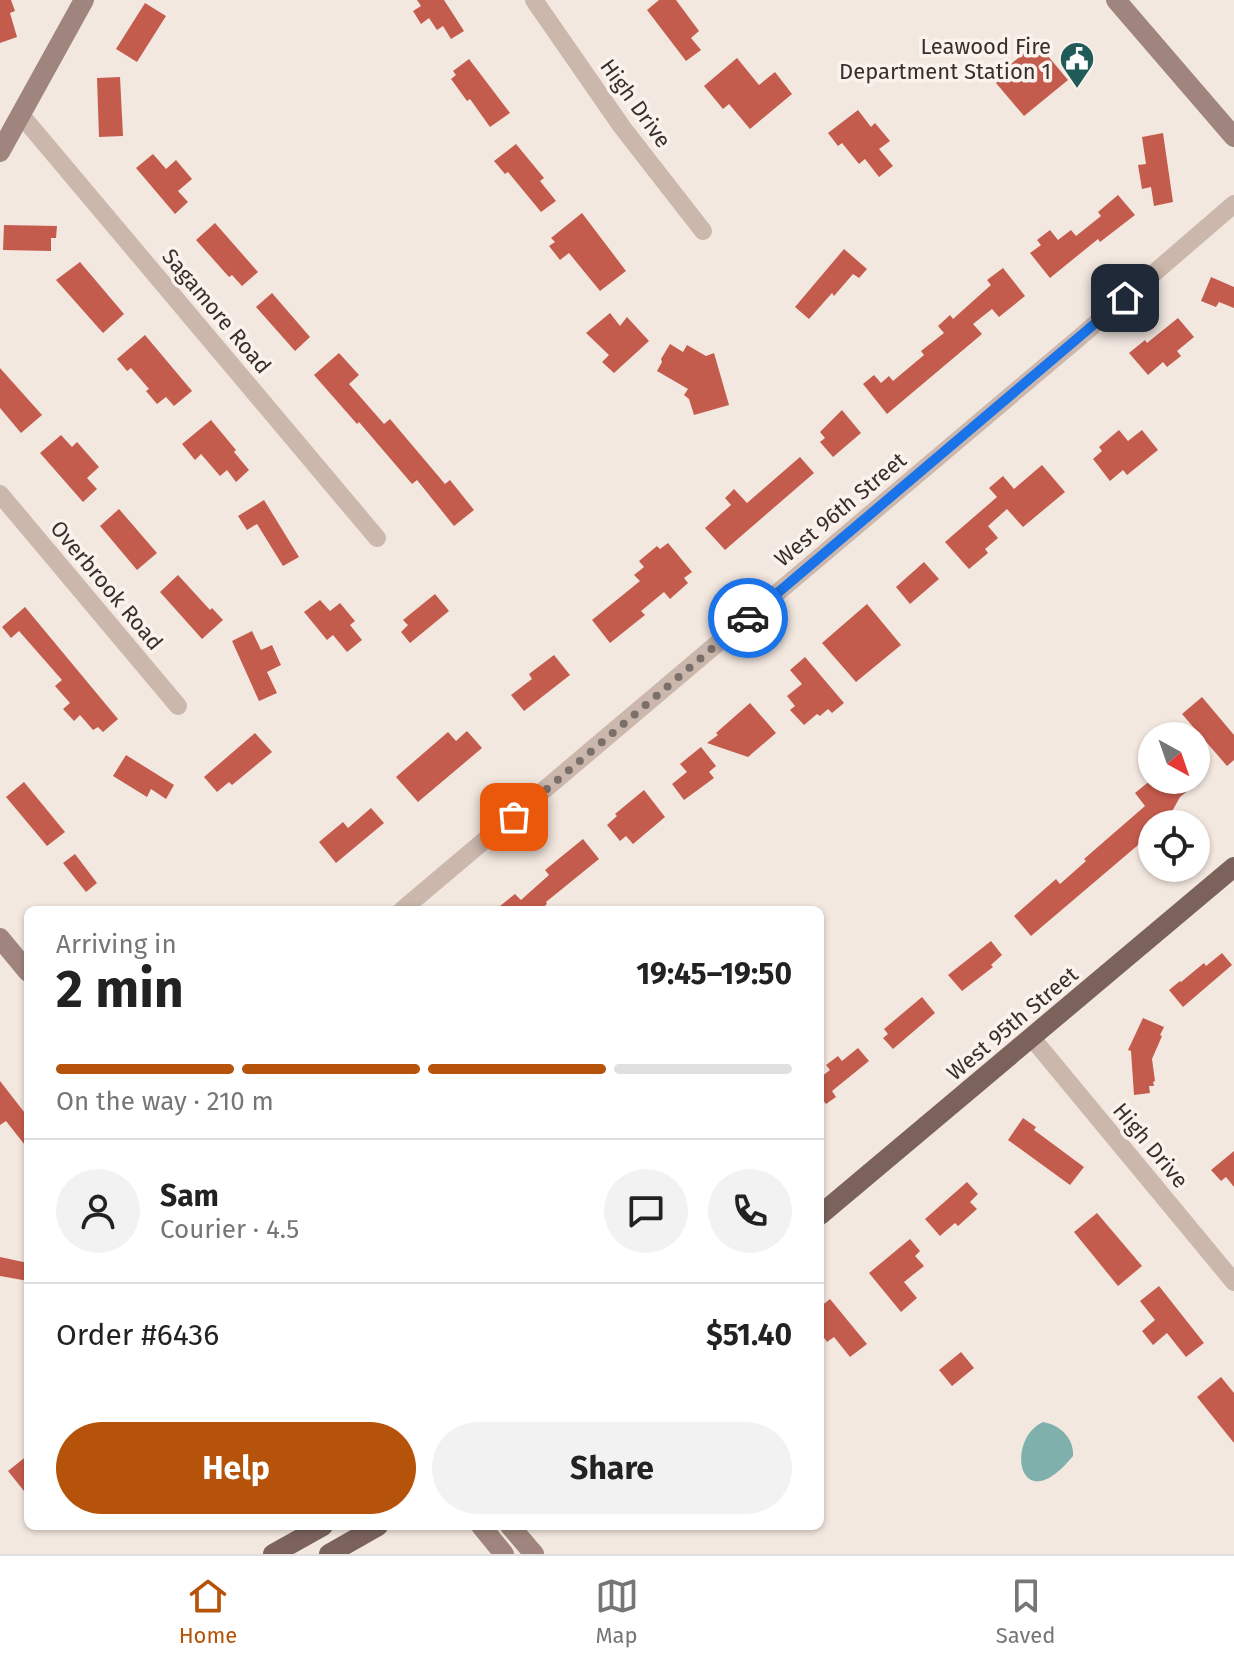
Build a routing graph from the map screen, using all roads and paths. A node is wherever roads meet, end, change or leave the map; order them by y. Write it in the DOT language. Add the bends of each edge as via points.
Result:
graph roads {
  1 [pos="84,0"];
  2 [pos="534,0"];
  3 [pos="1116,0"];
  4 [pos="21,115"];
  5 [pos="1234,137"];
  6 [pos="0,152"];
  7 [pos="1234,204"];
  8 [pos="703,231"];
  9 [pos="0,494"];
  10 [pos="377,538"];
  11 [pos="178,706"];
  12 [pos="1234,867"];
  13 [pos="407,906"];
  14 [pos="0,938"];
  15 [pos="24,967"];
  16 [pos="1032,1038"];
  17 [pos="824,1212"];
  18 [pos="1234,1282"];
  19 [pos="316,1530"];
  20 [pos="371,1530"];
  21 [pos="484,1530"];
  22 [pos="513,1530"];
  23 [pos="273,1554"];
  24 [pos="329,1554"];
  25 [pos="504,1554"];
  26 [pos="534,1554"];
  1 -- 4 [label="street"];
  2 -- 8 [label="street, High Drive"];
  3 -- 5 [label="street"];
  4 -- 6 [label="street"];
  4 -- 10 [label="street, Sagamore Road"];
  7 -- 13 [label="street, West 96th Street"];
  9 -- 11 [label="street, Overbrook Road"];
  12 -- 16 [label="main road, West 95th Street"];
  14 -- 15 [label="street"];
  16 -- 17 [label="main road, West 95th Street"];
  16 -- 18 [label="street, High Drive"];
  19 -- 23 [label="main road"];
  20 -- 24 [label="main road"];
  21 -- 25 [label="street"];
  22 -- 26 [label="street"];
}
